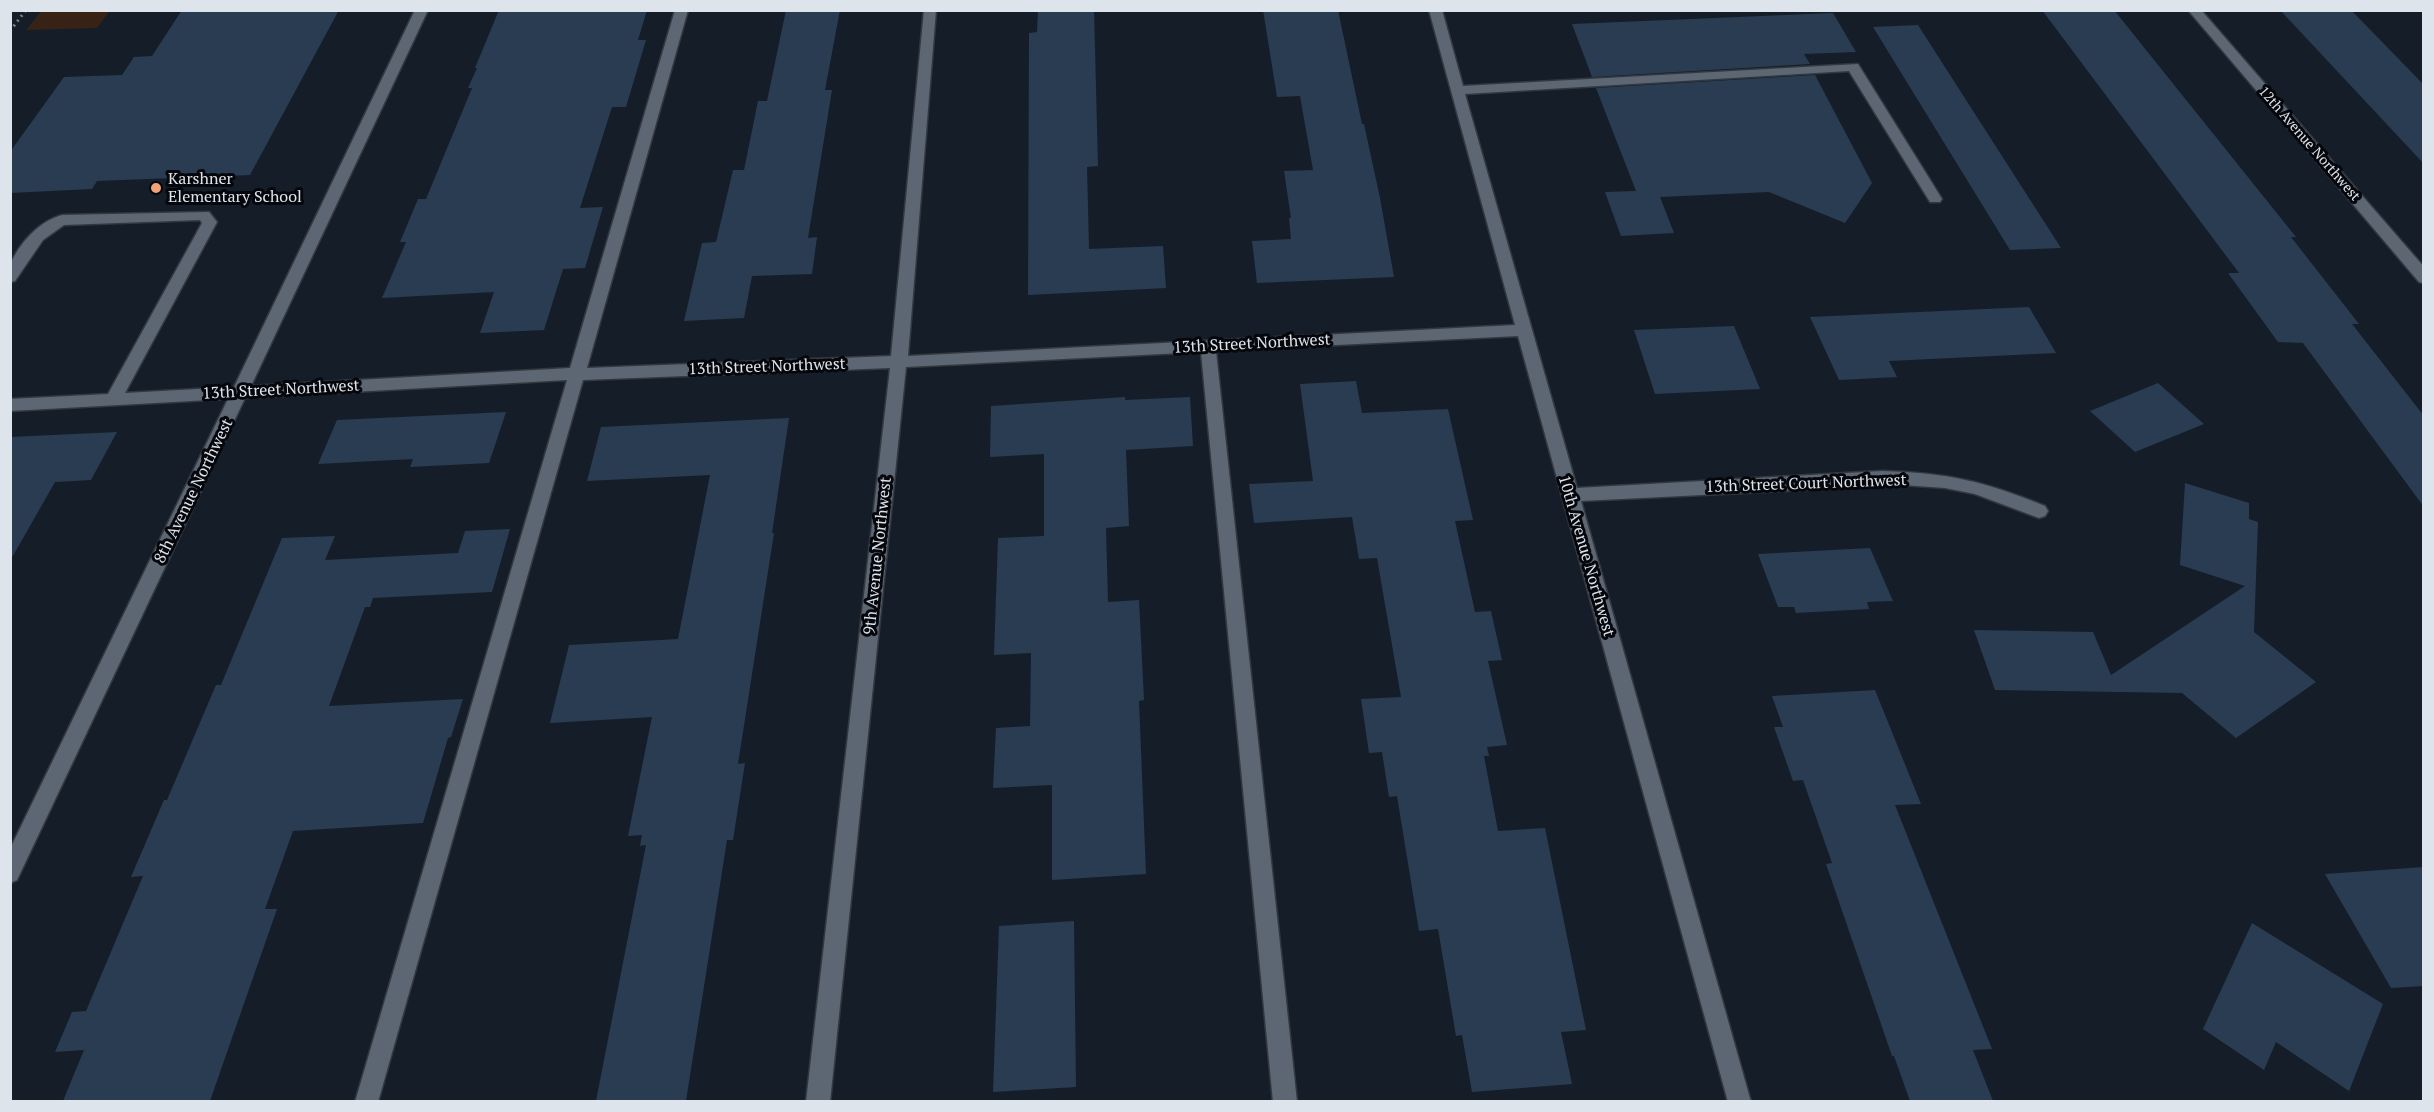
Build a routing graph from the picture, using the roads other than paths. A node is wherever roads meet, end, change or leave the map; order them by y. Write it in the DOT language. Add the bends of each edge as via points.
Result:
graph roads {
  1 [pos="422,10"];
  2 [pos="682,10"];
  3 [pos="930,10"];
  4 [pos="1435,10"];
  5 [pos="2194,10"];
  6 [pos="1457,90"];
  7 [pos="1935,199"];
  8 [pos="10,277"];
  9 [pos="2424,278"];
  10 [pos="1523,330"];
  11 [pos="1208,347"];
  12 [pos="899,362"];
  13 [pos="575,374"];
  14 [pos="241,393"];
  15 [pos="113,399"];
  16 [pos="10,405"];
  17 [pos="1569,495"];
  18 [pos="2039,511"];
  19 [pos="10,873"];
  20 [pos="366,1101"];
  21 [pos="818,1101"];
  22 [pos="1285,1101"];
  23 [pos="1740,1101"];
  1 -- 14 [label="street, 8th Avenue Northwest"];
  2 -- 13 [label="street"];
  3 -- 12 [label="street, 9th Avenue Northwest"];
  4 -- 6 [label="street, 10th Avenue Northwest"];
  5 -- 9 [label="street, 12th Avenue Northwest"];
  6 -- 7 [label="street" via="1853,67"];
  6 -- 10 [label="street, 10th Avenue Northwest"];
  8 -- 15 [label="street" via="41,231 62,220 204,215 210,222"];
  10 -- 11 [label="street, 13th Street Northwest"];
  10 -- 17 [label="street, 10th Avenue Northwest"];
  11 -- 12 [label="street, 13th Street Northwest"];
  11 -- 22 [label="street"];
  12 -- 13 [label="street, 13th Street Northwest"];
  12 -- 21 [label="street, 9th Avenue Northwest"];
  13 -- 14 [label="street, 13th Street Northwest"];
  13 -- 20 [label="street"];
  14 -- 15 [label="street, 13th Street Northwest"];
  14 -- 19 [label="street, 8th Avenue Northwest"];
  15 -- 16 [label="street, 13th Street Northwest"];
  17 -- 18 [label="street, 13th Street Court Northwest" via="1924,479 1966,485"];
  17 -- 23 [label="street, 10th Avenue Northwest"];
}
